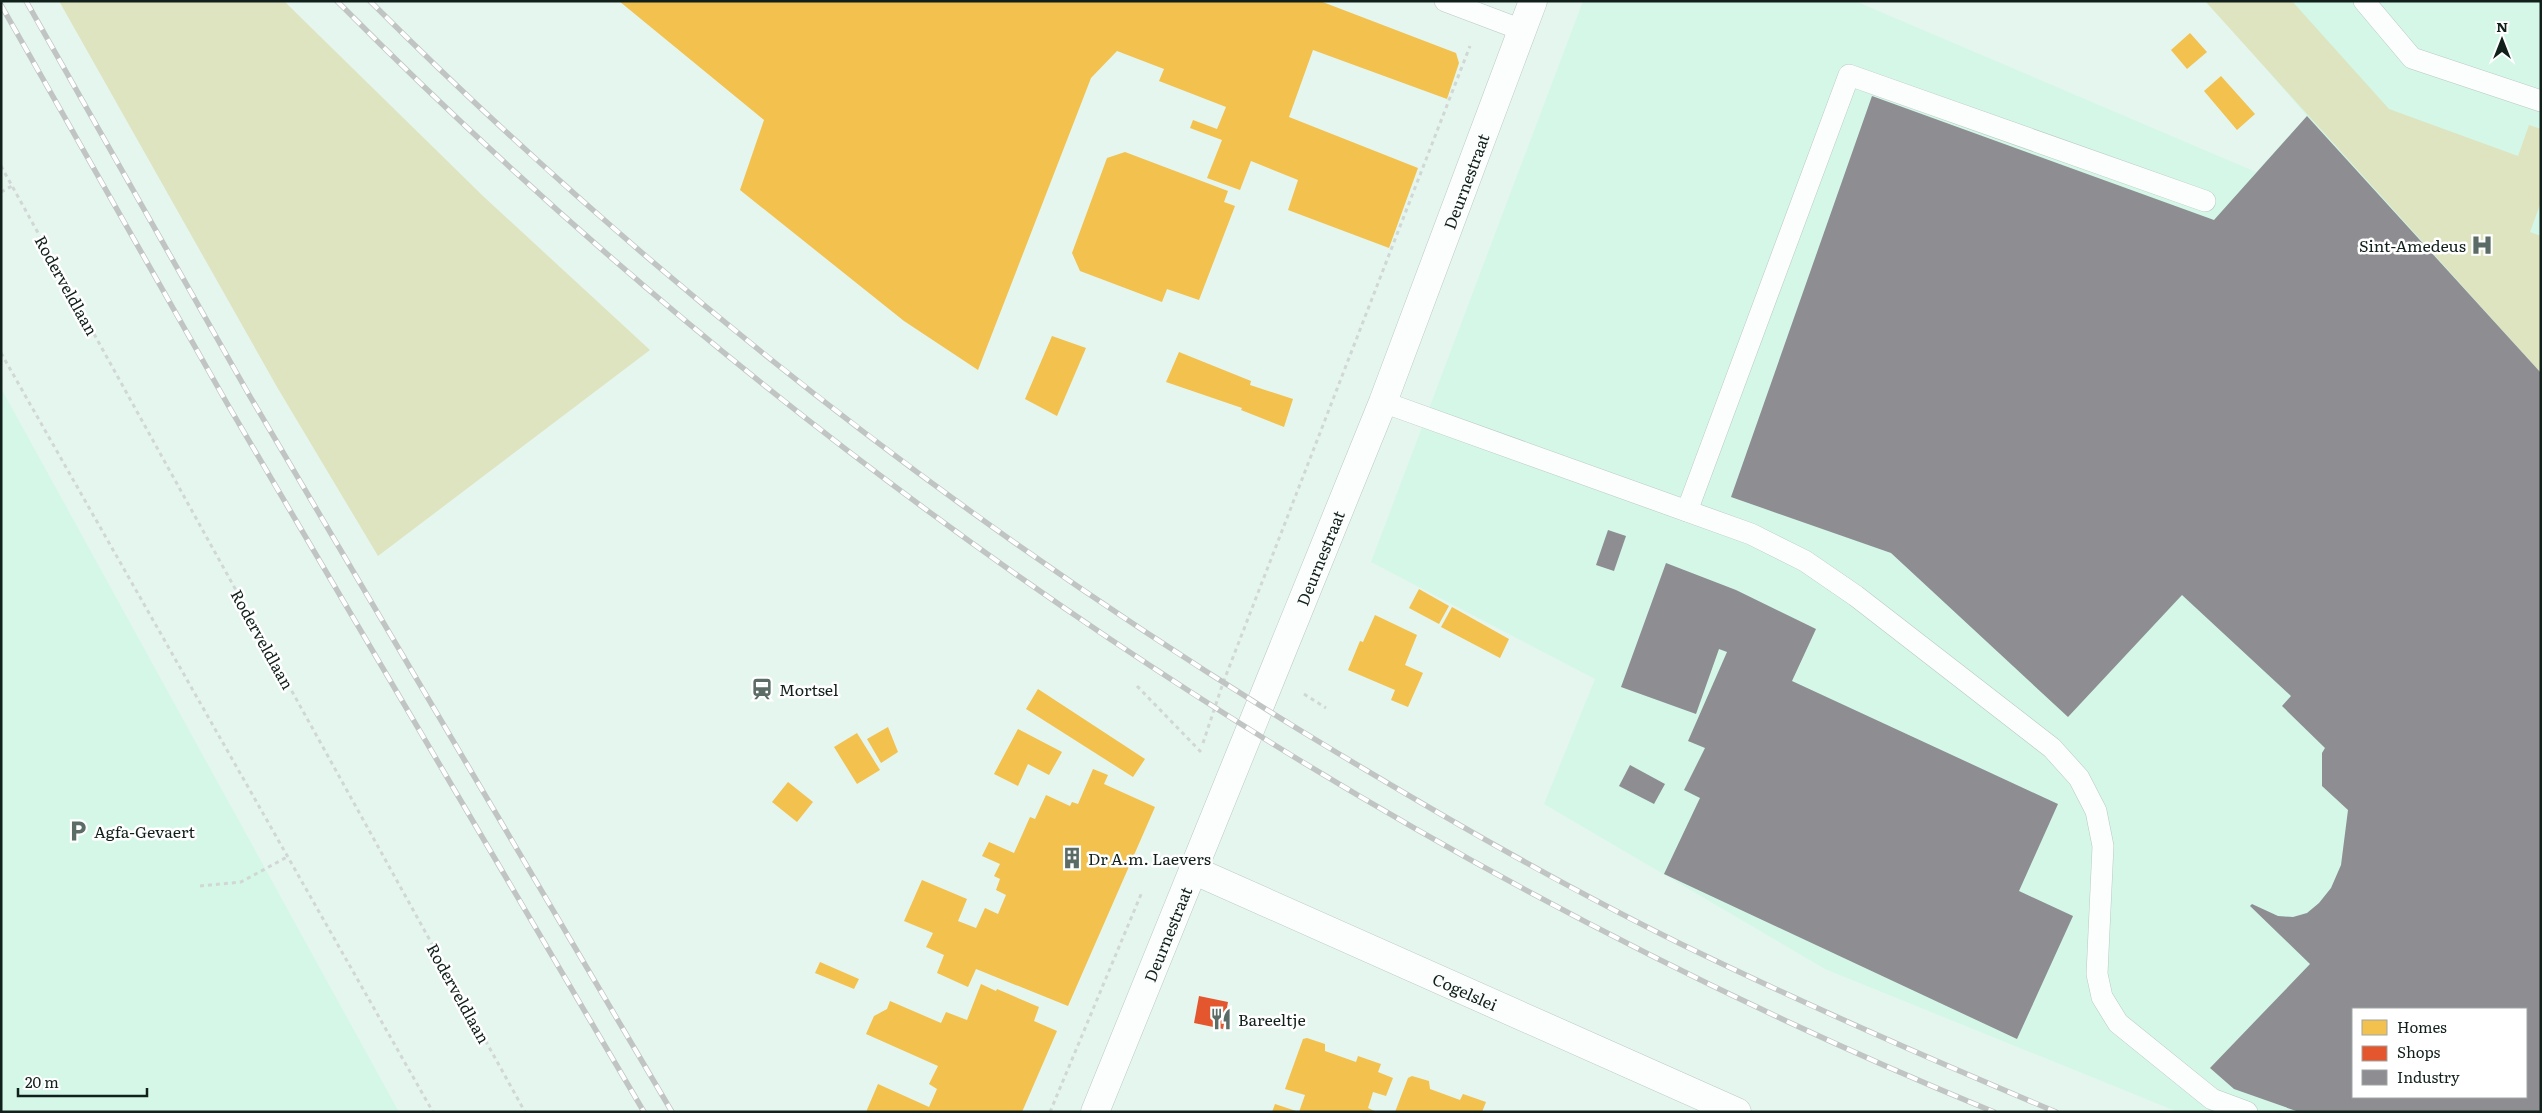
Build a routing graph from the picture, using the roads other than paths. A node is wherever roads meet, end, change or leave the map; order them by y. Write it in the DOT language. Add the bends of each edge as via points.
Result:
graph roads {
  1 [pos="1445,1"];
  2 [pos="1533,1"];
  3 [pos="2364,1"];
  4 [pos="1522,30"];
  5 [pos="2541,100"];
  6 [pos="2205,201"];
  7 [pos="1383,402"];
  8 [pos="1688,511"];
  9 [pos="1192,870"];
  10 [pos="1095,1112"];
  11 [pos="1737,1112"];
  12 [pos="2247,1112"];
  1 -- 4 [label="lane"];
  2 -- 4 [label="street, Deurnestraat"];
  3 -- 5 [label="lane" via="2412,58"];
  4 -- 7 [label="street, Deurnestraat"];
  6 -- 8 [label="lane" via="1849,75"];
  7 -- 8 [label="lane"];
  7 -- 9 [label="street, Deurnestraat"];
  8 -- 12 [label="lane" via="1751,534 1806,561 2052,748 2079,778 2096,811 2103,846 2097,974 2102,997 2118,1023 2212,1098"];
  9 -- 10 [label="street, Deurnestraat"];
  9 -- 11 [label="street, Cogelslei"];
}
